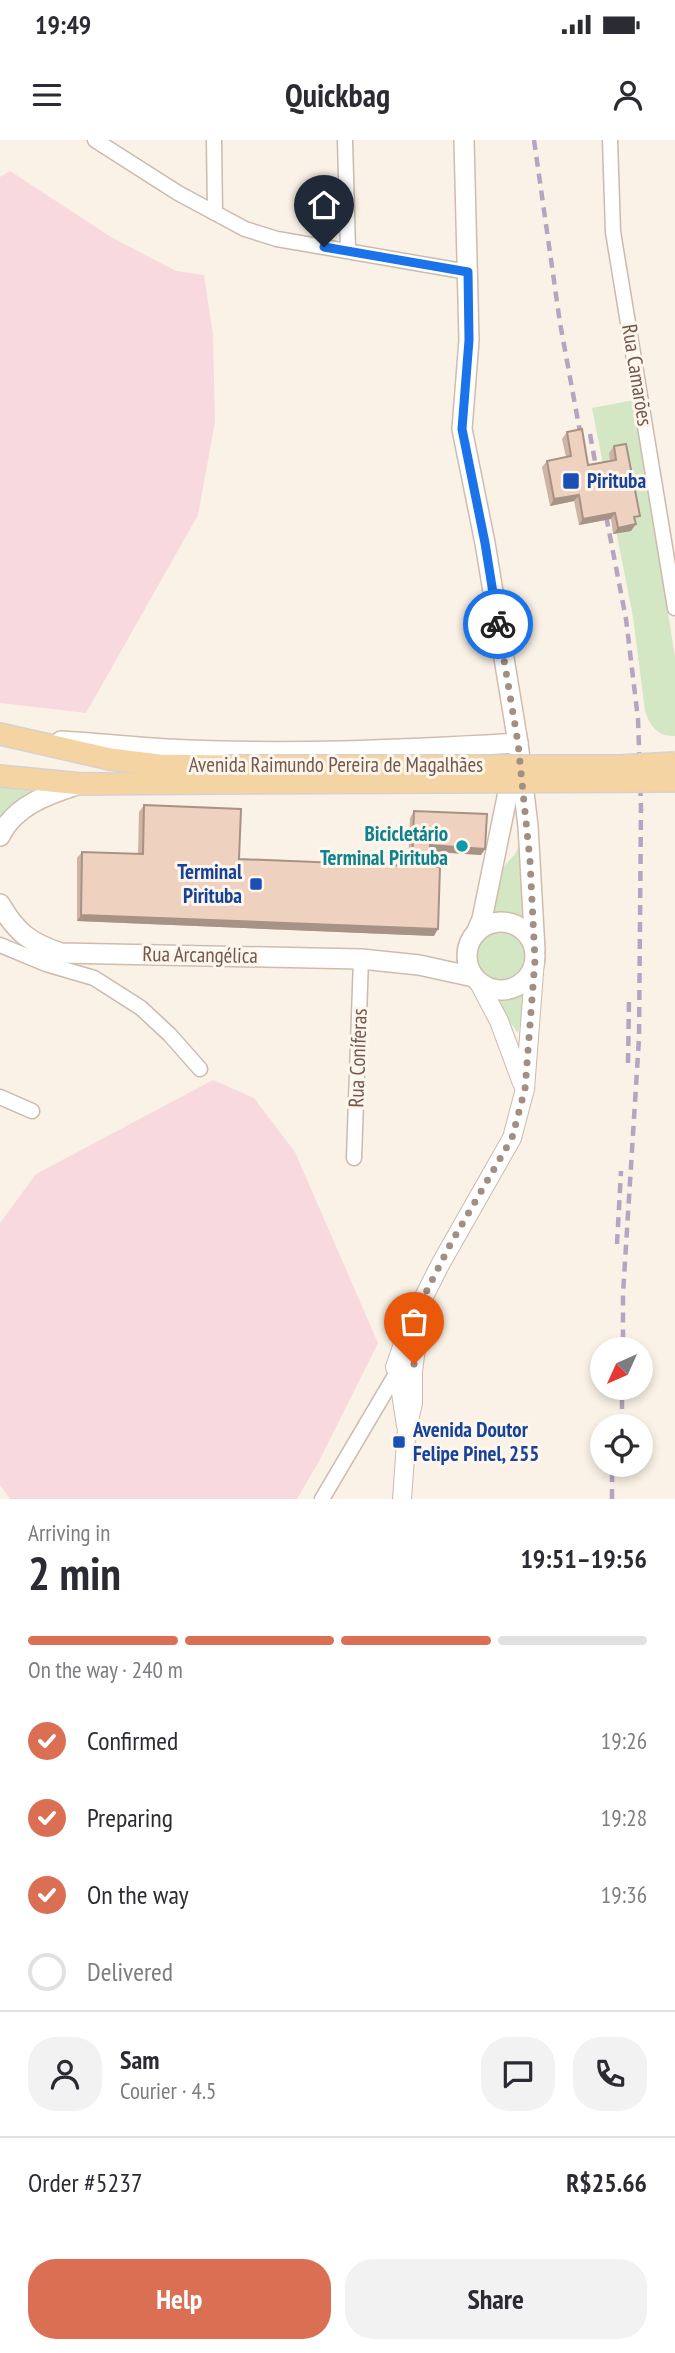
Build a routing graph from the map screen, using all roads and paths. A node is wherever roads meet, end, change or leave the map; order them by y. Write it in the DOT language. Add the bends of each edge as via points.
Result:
graph roads {
  1 [pos="95,140"];
  2 [pos="214,140"];
  3 [pos="345,140"];
  4 [pos="464,140"];
  5 [pos="610,140"];
  6 [pos="215,213"];
  7 [pos="348,250"];
  8 [pos="468,272"];
  9 [pos="675,608"];
  10 [pos="0,734"];
  11 [pos="22,738"];
  12 [pos="518,743"];
  13 [pos="675,763"];
  14 [pos="221,775"];
  15 [pos="0,776"];
  16 [pos="675,781"];
  17 [pos="81,784"];
  18 [pos="0,836"];
  19 [pos="0,904"];
  20 [pos="472,940"];
  21 [pos="0,945"];
  22 [pos="78,953"];
  23 [pos="535,955"];
  24 [pos="361,958"];
  25 [pos="419,965"];
  26 [pos="94,978"];
  27 [pos="476,979"];
  28 [pos="200,1069"];
  29 [pos="525,1089"];
  30 [pos="0,1097"];
  31 [pos="32,1111"];
  32 [pos="354,1158"];
  33 [pos="404,1367"];
  34 [pos="322,1499"];
  35 [pos="402,1499"];
  1 -- 6 [label="street"];
  2 -- 6 [label="street"];
  3 -- 7 [label="street"];
  4 -- 8 [label="main road"];
  5 -- 9 [label="street, Rua Camarões" via="613,232"];
  6 -- 7 [label="street" via="277,239"];
  7 -- 8 [label="street"];
  8 -- 12 [label="main road" via="469,340 462,429"];
  10 -- 11 [label="main road, Avenida Raimundo Pereira de Magalhães"];
  11 -- 12 [label="main road" via="255,751"];
  11 -- 14 [label="main road, Avenida Raimundo Pereira de Magalhães" via="110,758"];
  12 -- 20 [label="main road" via="482,919"];
  12 -- 23 [label="main road"];
  13 -- 14 [label="main road, Avenida Raimundo Pereira de Magalhães, bridge"];
  14 -- 16 [label="main road, bridge"];
  14 -- 17 [label="main road, Avenida Raimundo Pereira de Magalhães"];
  15 -- 17 [label="main road, Avenida Raimundo Pereira de Magalhães"];
  17 -- 18 [label="main road" via="29,805 12,818"];
  19 -- 22 [label="main road, Rua Arcangélica" via="10,922 39,946"];
  20 -- 23 [label="main road" via="492,923 510,923 527,933"];
  20 -- 25 [label="main road, Rua Arcangélica" via="443,959"];
  20 -- 27 [label="main road" via="468,967"];
  21 -- 26 [label="street"];
  22 -- 24 [label="main road, Rua Arcangélica"];
  22 -- 26 [label="street"];
  23 -- 27 [label="main road" via="527,979 510,989 489,988"];
  23 -- 29 [label="street"];
  24 -- 25 [label="main road, Rua Arcangélica"];
  24 -- 32 [label="street, Rua Coníferas"];
  25 -- 27 [label="main road, Rua Arcangélica"];
  26 -- 28 [label="street" via="141,1008"];
  27 -- 29 [label="street" via="499,1021"];
  29 -- 33 [label="street" via="512,1138 419,1306 420,1322"];
  30 -- 31 [label="street"];
  33 -- 34 [label="street"];
  33 -- 35 [label="street" via="407,1429"];
}
